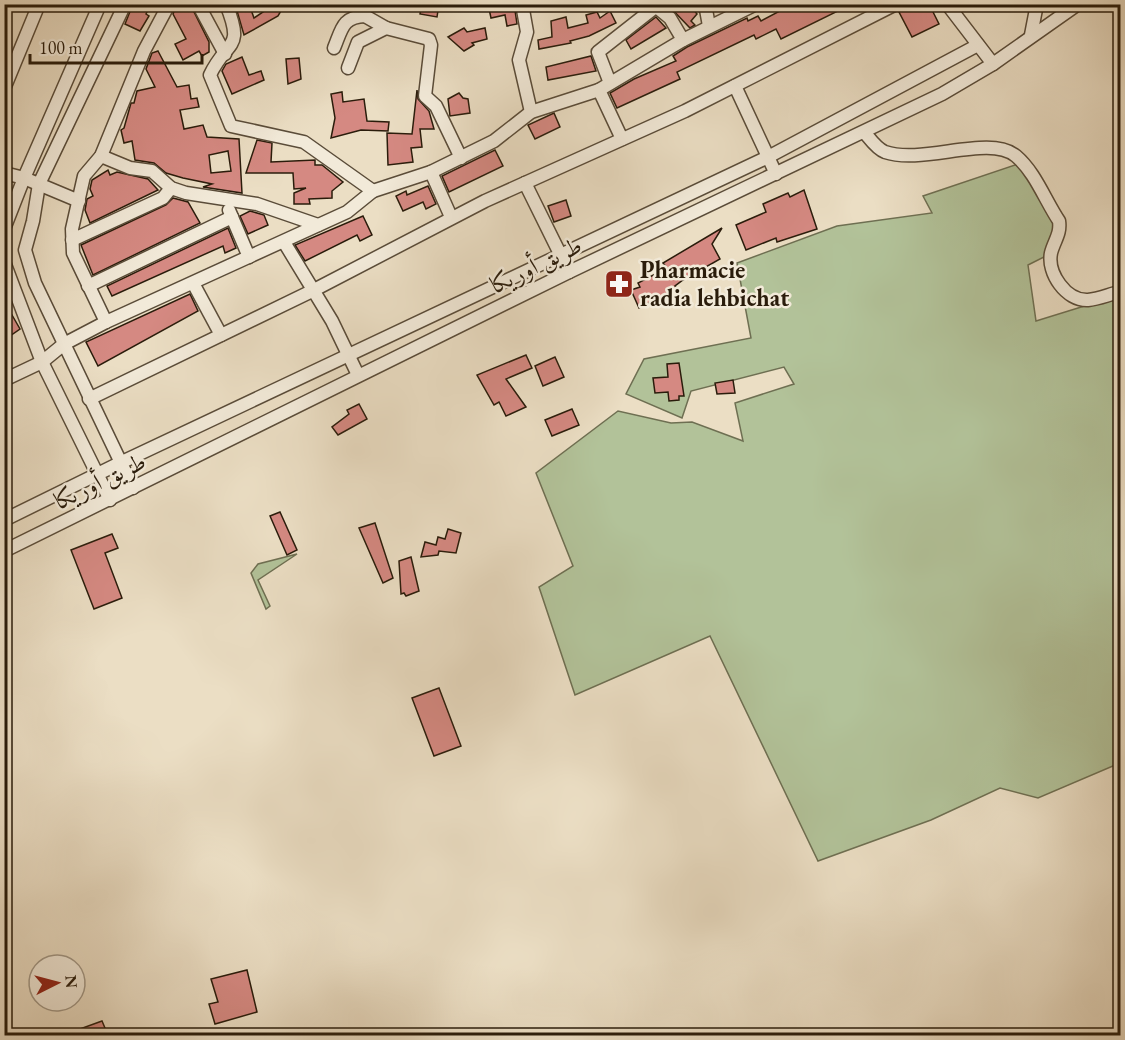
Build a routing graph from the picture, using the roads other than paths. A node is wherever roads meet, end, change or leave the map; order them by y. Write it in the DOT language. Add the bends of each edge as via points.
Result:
graph roads {
  1 [pos="39,4"];
  2 [pos="100,4"];
  3 [pos="125,4"];
  4 [pos="169,4"];
  5 [pos="198,4"];
  6 [pos="226,4"];
  7 [pos="522,4"];
  8 [pos="705,4"];
  9 [pos="756,4"];
  10 [pos="896,4"];
  11 [pos="947,4"];
  12 [pos="1037,4"];
  13 [pos="1078,4"];
  14 [pos="654,6"];
  15 [pos="364,10"];
  16 [pos="709,26"];
  17 [pos="386,28"];
  18 [pos="1031,35"];
  19 [pos="683,40"];
  20 [pos="978,45"];
  21 [pos="334,48"];
  22 [pos="225,54"];
  23 [pos="993,63"];
  24 [pos="348,68"];
  25 [pos="610,83"];
  26 [pos="735,86"];
  27 [pos="4,89"];
  28 [pos="599,90"];
  29 [pos="531,112"];
  30 [pos="865,133"];
  31 [pos="622,139"];
  32 [pos="101,156"];
  33 [pos="768,157"];
  34 [pos="461,158"];
  35 [pos="430,172"];
  36 [pos="4,173"];
  37 [pos="776,174"];
  38 [pos="24,178"];
  39 [pos="525,183"];
  40 [pos="39,184"];
  41 [pos="171,188"];
  42 [pos="373,191"];
  43 [pos="80,201"];
  44 [pos="226,201"];
  45 [pos="232,217"];
  46 [pos="451,217"];
  47 [pos="318,225"];
  48 [pos="4,229"];
  49 [pos="72,240"];
  50 [pos="284,242"];
  51 [pos="560,254"];
  52 [pos="249,257"];
  53 [pos="4,262"];
  54 [pos="569,272"];
  55 [pos="193,283"];
  56 [pos="88,286"];
  57 [pos="312,291"];
  58 [pos="1120,292"];
  59 [pos="105,322"];
  60 [pos="221,335"];
  61 [pos="64,344"];
  62 [pos="349,356"];
  63 [pos="42,362"];
  64 [pos="358,375"];
  65 [pos="4,380"];
  66 [pos="89,399"];
  67 [pos="120,463"];
  68 [pos="97,474"];
  69 [pos="133,488"];
  70 [pos="110,500"];
  71 [pos="4,520"];
  72 [pos="4,551"];
  1 -- 27 [label="street"];
  2 -- 38 [label="street"];
  3 -- 40 [label="street"];
  4 -- 32 [label="street" via="144,51"];
  5 -- 22 [label="street"];
  6 -- 22 [label="street" via="234,42"];
  7 -- 29 [label="street" via="527,32 519,60"];
  8 -- 16 [label="street"];
  9 -- 16 [label="street"];
  10 -- 26 [label="street"];
  11 -- 20 [label="street"];
  12 -- 18 [label="street"];
  13 -- 18 [label="street, طريق أوريكا"];
  14 -- 19 [label="street" via="670,18"];
  14 -- 25 [label="street" via="598,52"];
  15 -- 17 [label="street"];
  15 -- 21 [label="street" via="346,22"];
  16 -- 19 [label="street"];
  17 -- 24 [label="street" via="358,42"];
  17 -- 34 [label="street" via="429,39 425,96 436,106"];
  18 -- 23 [label="street, طريق أوريكا"];
  19 -- 25 [label="street"];
  20 -- 23 [label="street"];
  20 -- 33 [label="street"];
  22 -- 42 [label="street" via="210,75 231,126 304,142"];
  23 -- 30 [label="street, طريق أوريكا"];
  25 -- 28 [label="street"];
  26 -- 31 [label="street"];
  26 -- 33 [label="street"];
  28 -- 29 [label="street"];
  28 -- 31 [label="street"];
  29 -- 34 [label="street" via="494,141"];
  30 -- 37 [label="street, طريق أوريكا"];
  30 -- 58 [label="street" via="883,151 903,155 983,147 1014,154 1026,165 1059,221 1060,230 1051,252 1056,279 1075,297 1086,300"];
  31 -- 39 [label="street"];
  32 -- 41 [label="street" via="130,168 152,171"];
  32 -- 43 [label="street" via="84,176"];
  33 -- 37 [label="street"];
  33 -- 51 [label="street"];
  34 -- 35 [label="street"];
  35 -- 42 [label="street"];
  35 -- 46 [label="street"];
  36 -- 38 [label="street"];
  37 -- 54 [label="street, طريق أوريكا"];
  38 -- 40 [label="street"];
  38 -- 48 [label="street"];
  39 -- 46 [label="street"];
  39 -- 51 [label="street"];
  40 -- 43 [label="street"];
  40 -- 61 [label="street" via="26,250 35,283"];
  41 -- 44 [label="street"];
  41 -- 49 [label="street" via="163,198"];
  42 -- 47 [label="street" via="346,212"];
  43 -- 49 [label="street"];
  44 -- 45 [label="street"];
  44 -- 47 [label="street" via="278,210"];
  45 -- 52 [label="street"];
  45 -- 56 [label="street"];
  46 -- 57 [label="street"];
  47 -- 50 [label="street"];
  49 -- 56 [label="street" via="73,253"];
  50 -- 52 [label="street"];
  50 -- 57 [label="street"];
  51 -- 54 [label="street"];
  51 -- 62 [label="street"];
  52 -- 55 [label="street"];
  53 -- 63 [label="street"];
  54 -- 64 [label="street, طريق أوريكا"];
  55 -- 59 [label="street"];
  55 -- 60 [label="street"];
  56 -- 59 [label="street"];
  57 -- 60 [label="street"];
  57 -- 62 [label="street"];
  59 -- 61 [label="street"];
  60 -- 66 [label="street"];
  61 -- 63 [label="street"];
  61 -- 66 [label="street"];
  62 -- 64 [label="street"];
  62 -- 67 [label="street"];
  63 -- 65 [label="street"];
  63 -- 68 [label="street"];
  64 -- 69 [label="street, طريق أوريكا"];
  66 -- 67 [label="street"];
  67 -- 68 [label="street"];
  67 -- 69 [label="street"];
  68 -- 70 [label="street"];
  68 -- 71 [label="street"];
  69 -- 70 [label="street, طريق أوريكا"];
  70 -- 72 [label="street, طريق أوريكا"];
}
